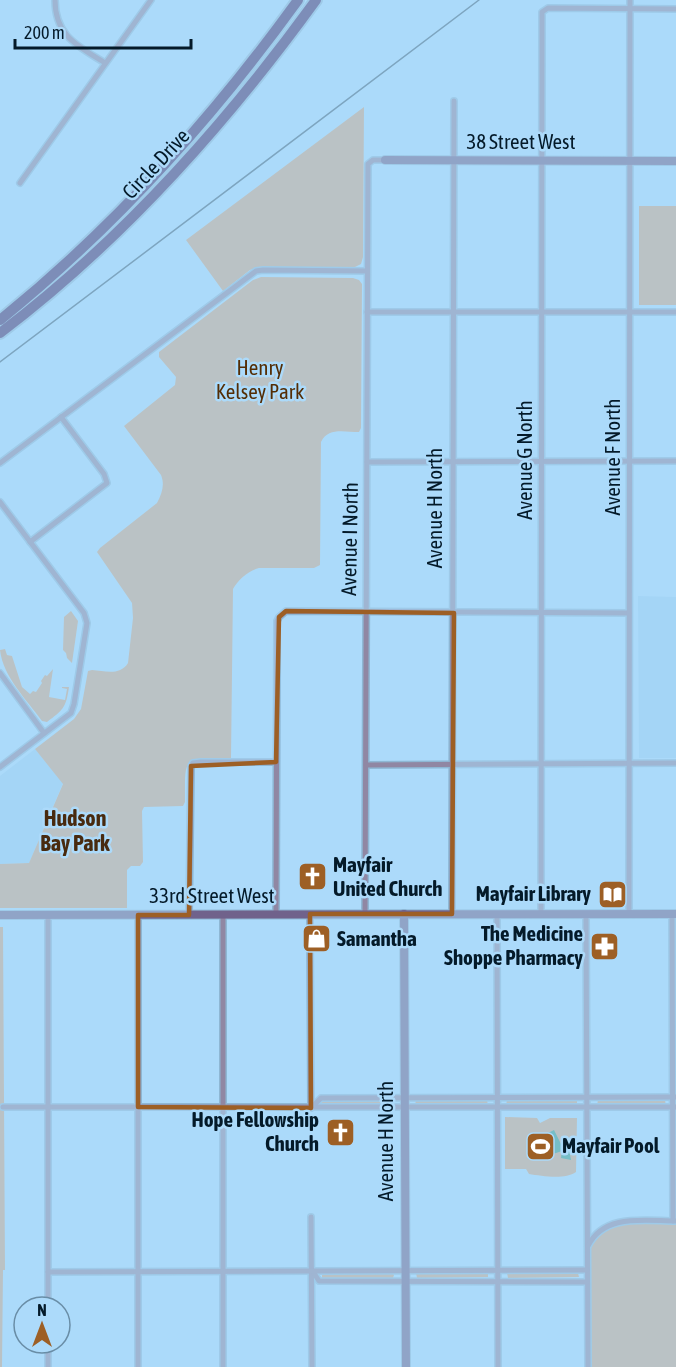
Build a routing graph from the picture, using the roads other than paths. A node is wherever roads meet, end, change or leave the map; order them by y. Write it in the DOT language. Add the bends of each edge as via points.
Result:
graph roads {
  1 [pos="55,0"];
  2 [pos="151,0"];
  3 [pos="298,0"];
  4 [pos="316,0"];
  5 [pos="630,0"];
  6 [pos="630,9"];
  7 [pos="676,9"];
  8 [pos="105,63"];
  9 [pos="454,101"];
  10 [pos="385,160"];
  11 [pos="455,160"];
  12 [pos="542,160"];
  13 [pos="631,160"];
  14 [pos="676,160"];
  15 [pos="368,164"];
  16 [pos="20,183"];
  17 [pos="367,271"];
  18 [pos="453,311"];
  19 [pos="542,311"];
  20 [pos="367,312"];
  21 [pos="630,312"];
  22 [pos="676,312"];
  23 [pos="0,320"];
  24 [pos="0,333"];
  25 [pos="62,417"];
  26 [pos="541,461"];
  27 [pos="629,461"];
  28 [pos="676,461"];
  29 [pos="367,462"];
  30 [pos="453,462"];
  31 [pos="0,463"];
  32 [pos="0,502"];
  33 [pos="30,542"];
  34 [pos="366,612"];
  35 [pos="454,613"];
  36 [pos="541,613"];
  37 [pos="629,613"];
  38 [pos="0,674"];
  39 [pos="44,733"];
  40 [pos="276,762"];
  41 [pos="629,763"];
  42 [pos="676,763"];
  43 [pos="453,764"];
  44 [pos="540,764"];
  45 [pos="366,765"];
  46 [pos="0,767"];
  47 [pos="48,914"];
  48 [pos="276,914"];
  49 [pos="310,914"];
  50 [pos="404,914"];
  51 [pos="452,914"];
  52 [pos="586,914"];
  53 [pos="629,914"];
  54 [pos="674,914"];
  55 [pos="0,915"];
  56 [pos="138,915"];
  57 [pos="189,915"];
  58 [pos="223,915"];
  59 [pos="365,915"];
  60 [pos="497,915"];
  61 [pos="541,915"];
  62 [pos="404,1097"];
  63 [pos="587,1097"];
  64 [pos="675,1097"];
  65 [pos="497,1098"];
  66 [pos="3,1107"];
  67 [pos="48,1107"];
  68 [pos="138,1107"];
  69 [pos="587,1107"];
  70 [pos="675,1107"];
  71 [pos="224,1108"];
  72 [pos="311,1108"];
  73 [pos="404,1108"];
  74 [pos="497,1108"];
  75 [pos="311,1217"];
  76 [pos="675,1221"];
  77 [pos="587,1248"];
  78 [pos="312,1270"];
  79 [pos="405,1270"];
  80 [pos="587,1270"];
  81 [pos="138,1271"];
  82 [pos="223,1271"];
  83 [pos="497,1271"];
  84 [pos="48,1272"];
  85 [pos="406,1281"];
  86 [pos="498,1281"];
  87 [pos="587,1282"];
  88 [pos="48,1295"];
  89 [pos="138,1367"];
  90 [pos="223,1367"];
  91 [pos="312,1367"];
  92 [pos="406,1367"];
  93 [pos="498,1367"];
  94 [pos="588,1367"];
  1 -- 8 [label="street" via="63,32"];
  2 -- 8 [label="street"];
  3 -- 23 [label="highway, Circle Drive" via="239,80 157,174 88,244"];
  4 -- 24 [label="highway, Circle Drive" via="227,116 140,211"];
  5 -- 6 [label="street, Avenue F North"];
  6 -- 7 [label="street"];
  6 -- 12 [label="street, Avenue G North" via="548,8 542,12"];
  6 -- 13 [label="street, Avenue F North"];
  8 -- 16 [label="street"];
  9 -- 11 [label="street, Avenue H North"];
  10 -- 11 [label="street, 38 Street West"];
  10 -- 15 [label="street, 38 Street West"];
  11 -- 12 [label="street, 38 Street West"];
  11 -- 18 [label="street, Avenue H North"];
  12 -- 13 [label="street, 38 Street West"];
  12 -- 19 [label="street, Avenue G North"];
  13 -- 14 [label="street, 38 Street West"];
  13 -- 21 [label="street, Avenue F North"];
  15 -- 17 [label="street, Avenue I North"];
  17 -- 20 [label="street, Avenue I North"];
  17 -- 25 [label="street" via="256,271"];
  18 -- 19 [label="street"];
  18 -- 20 [label="street"];
  18 -- 30 [label="street, Avenue H North"];
  19 -- 21 [label="street"];
  19 -- 26 [label="street, Avenue G North"];
  20 -- 29 [label="street, Avenue I North"];
  21 -- 22 [label="street"];
  21 -- 27 [label="street, Avenue F North"];
  25 -- 31 [label="street"];
  25 -- 33 [label="street" via="107,483"];
  26 -- 27 [label="street"];
  26 -- 30 [label="street"];
  26 -- 36 [label="street, Avenue G North"];
  27 -- 28 [label="street"];
  27 -- 37 [label="street, Avenue F North"];
  29 -- 30 [label="street"];
  29 -- 34 [label="street, Avenue I North"];
  30 -- 35 [label="street, Avenue H North"];
  32 -- 33 [label="street"];
  33 -- 39 [label="street" via="84,613 87,623 73,708"];
  34 -- 35 [label="street"];
  34 -- 40 [label="street" via="286,611 279,616"];
  34 -- 45 [label="street, Avenue I North"];
  35 -- 36 [label="street"];
  35 -- 43 [label="street, Avenue H North"];
  36 -- 37 [label="street"];
  36 -- 44 [label="street, Avenue G North"];
  37 -- 41 [label="street, Avenue F North"];
  38 -- 39 [label="street"];
  39 -- 46 [label="street"];
  40 -- 48 [label="street"];
  40 -- 57 [label="street" via="201,762 191,766"];
  41 -- 42 [label="street"];
  41 -- 44 [label="street"];
  41 -- 53 [label="street, Avenue F North"];
  43 -- 44 [label="street"];
  43 -- 45 [label="street"];
  43 -- 51 [label="street, Avenue H North"];
  44 -- 61 [label="street, Avenue G North"];
  45 -- 59 [label="street, Avenue I North"];
  47 -- 55 [label="street, 33rd Street West"];
  47 -- 56 [label="street, 33rd Street West"];
  47 -- 67 [label="street"];
  48 -- 49 [label="street, 33rd Street West"];
  48 -- 58 [label="street, 33rd Street West"];
  49 -- 59 [label="street, 33rd Street West"];
  49 -- 72 [label="street"];
  50 -- 51 [label="street, 33rd Street West"];
  50 -- 59 [label="street, 33rd Street West"];
  50 -- 62 [label="street, Avenue H North"];
  51 -- 60 [label="street, 33rd Street West"];
  52 -- 53 [label="street, 33rd Street West"];
  52 -- 61 [label="street, 33rd Street West"];
  52 -- 63 [label="street"];
  53 -- 54 [label="street, 33rd Street West"];
  54 -- 64 [label="street"];
  56 -- 57 [label="street, 33rd Street West"];
  56 -- 68 [label="street"];
  57 -- 58 [label="street, 33rd Street West"];
  58 -- 71 [label="street"];
  60 -- 61 [label="street, 33rd Street West"];
  60 -- 65 [label="street"];
  62 -- 65 [label="street"];
  62 -- 72 [label="street" via="321,1098"];
  62 -- 73 [label="street, Avenue H North"];
  63 -- 64 [label="street"];
  63 -- 65 [label="street"];
  63 -- 69 [label="street"];
  64 -- 70 [label="street"];
  65 -- 74 [label="street"];
  66 -- 67 [label="street"];
  67 -- 68 [label="street"];
  67 -- 84 [label="street"];
  68 -- 71 [label="street"];
  68 -- 81 [label="street"];
  69 -- 70 [label="street"];
  69 -- 74 [label="street"];
  69 -- 77 [label="street"];
  70 -- 76 [label="street"];
  71 -- 72 [label="street"];
  71 -- 82 [label="street"];
  72 -- 73 [label="street"];
  73 -- 74 [label="street"];
  73 -- 79 [label="street, Avenue H North"];
  74 -- 83 [label="street"];
  75 -- 78 [label="street"];
  76 -- 77 [label="street" via="611,1224 594,1236"];
  77 -- 80 [label="street"];
  78 -- 79 [label="street"];
  78 -- 82 [label="street"];
  78 -- 85 [label="street" via="319,1281"];
  78 -- 91 [label="street"];
  79 -- 83 [label="street"];
  79 -- 85 [label="street, Avenue H North"];
  80 -- 83 [label="street"];
  80 -- 87 [label="street"];
  81 -- 82 [label="street"];
  81 -- 84 [label="street"];
  81 -- 89 [label="street"];
  82 -- 90 [label="street"];
  83 -- 86 [label="street"];
  84 -- 88 [label="street"];
  85 -- 86 [label="street"];
  85 -- 92 [label="street, Avenue H North"];
  86 -- 87 [label="street"];
  86 -- 93 [label="street"];
  87 -- 94 [label="street"];
}
